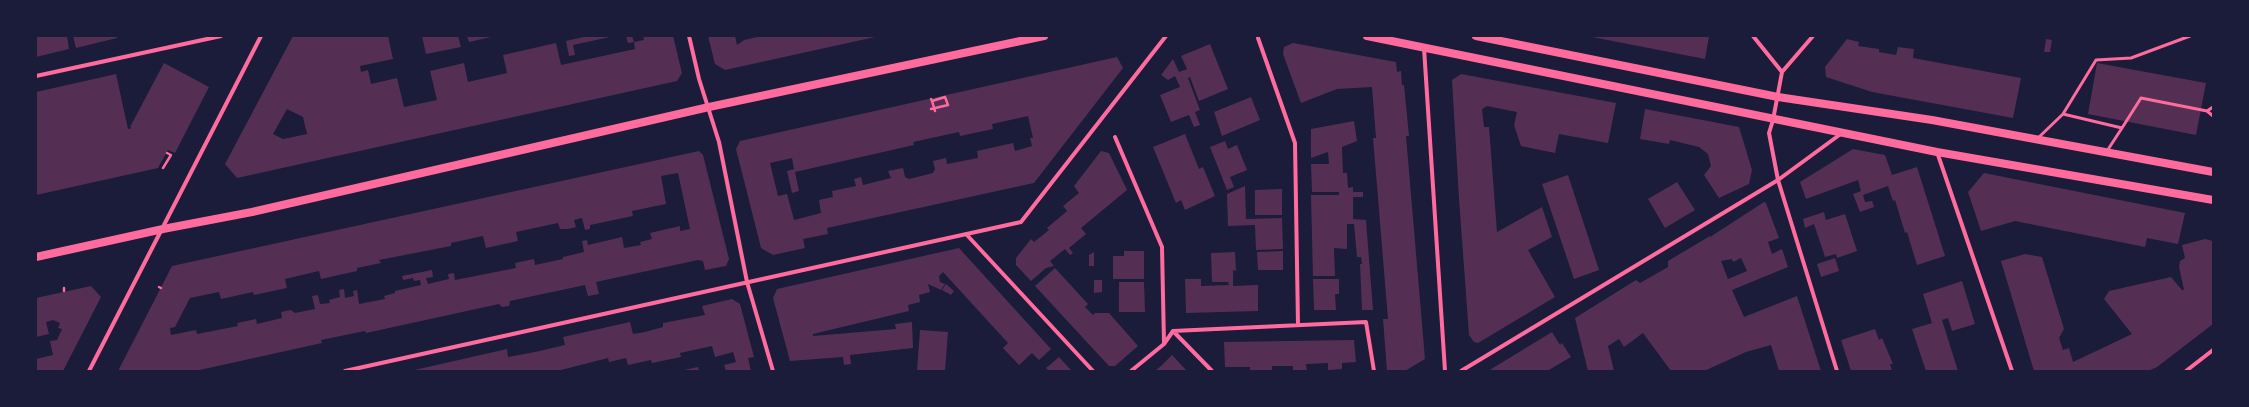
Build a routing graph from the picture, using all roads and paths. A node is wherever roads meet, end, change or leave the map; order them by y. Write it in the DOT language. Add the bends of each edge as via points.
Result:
graph roads {
  1 [pos="221,36"];
  2 [pos="262,36"];
  3 [pos="689,36"];
  4 [pos="1044,36"];
  5 [pos="1166,36"];
  6 [pos="1367,36"];
  7 [pos="1476,36"];
  8 [pos="1753,36"];
  9 [pos="1813,36"];
  10 [pos="2190,36"];
  11 [pos="1258,38"];
  12 [pos="1424,48"];
  13 [pos="1782,72"];
  14 [pos="36,76"];
  15 [pos="1778,97"];
  16 [pos="709,107"];
  17 [pos="2213,107"];
  18 [pos="931,109"];
  19 [pos="934,111"];
  20 [pos="2207,111"];
  21 [pos="2063,114"];
  22 [pos="2213,116"];
  23 [pos="1773,120"];
  24 [pos="2122,128"];
  25 [pos="1842,133"];
  26 [pos="1115,137"];
  27 [pos="2036,139"];
  28 [pos="1937,152"];
  29 [pos="2106,152"];
  30 [pos="167,153"];
  31 [pos="163,168"];
  32 [pos="2213,172"];
  33 [pos="1778,180"];
  34 [pos="2213,200"];
  35 [pos="163,228"];
  36 [pos="966,234"];
  37 [pos="36,257"];
  38 [pos="748,282"];
  39 [pos="1298,325"];
  40 [pos="1173,332"];
  41 [pos="1164,344"];
  42 [pos="2212,352"];
  43 [pos="89,371"];
  44 [pos="345,371"];
  45 [pos="773,371"];
  46 [pos="1093,371"];
  47 [pos="1131,371"];
  48 [pos="1212,371"];
  49 [pos="1374,371"];
  50 [pos="1445,371"];
  51 [pos="1461,371"];
  52 [pos="1837,371"];
  53 [pos="2012,371"];
  54 [pos="2186,371"];
  1 -- 14 [label="street"];
  2 -- 35 [label="street"];
  3 -- 16 [label="street"];
  4 -- 16 [label="main road"];
  5 -- 36 [label="street" via="1020,222"];
  6 -- 12 [label="main road"];
  7 -- 15 [label="main road"];
  8 -- 13 [label="street"];
  9 -- 13 [label="street"];
  10 -- 21 [label="lane" via="2130,58 2096,60"];
  11 -- 39 [label="street" via="1295,143"];
  12 -- 23 [label="main road" via="1692,101"];
  12 -- 50 [label="street"];
  13 -- 15 [label="street"];
  15 -- 23 [label="street"];
  15 -- 27 [label="main road" via="1932,120"];
  16 -- 35 [label="main road" via="252,212"];
  16 -- 38 [label="street" via="719,142"];
  17 -- 20 [label="lane"];
  18 -- 19 [label="path" via="948,105 946,97 931,100"];
  20 -- 22 [label="lane"];
  20 -- 24 [label="lane" via="2141,98"];
  21 -- 24 [label="lane"];
  21 -- 27 [label="lane"];
  23 -- 25 [label="main road"];
  23 -- 33 [label="street" via="1769,133"];
  24 -- 29 [label="lane"];
  25 -- 28 [label="main road"];
  25 -- 33 [label="street"];
  26 -- 41 [label="street" via="1162,247"];
  27 -- 29 [label="main road"];
  28 -- 34 [label="main road"];
  28 -- 53 [label="street"];
  29 -- 32 [label="main road"];
  30 -- 31 [label="path" via="171,155"];
  33 -- 51 [label="street"];
  33 -- 52 [label="street"];
  35 -- 37 [label="main road"];
  35 -- 43 [label="street"];
  36 -- 38 [label="street"];
  36 -- 46 [label="street"];
  38 -- 44 [label="street"];
  38 -- 45 [label="street"];
  39 -- 40 [label="street"];
  39 -- 49 [label="street" via="1366,322"];
  40 -- 41 [label="street"];
  40 -- 48 [label="street"];
  41 -- 47 [label="street"];
  42 -- 54 [label="street"];
}
